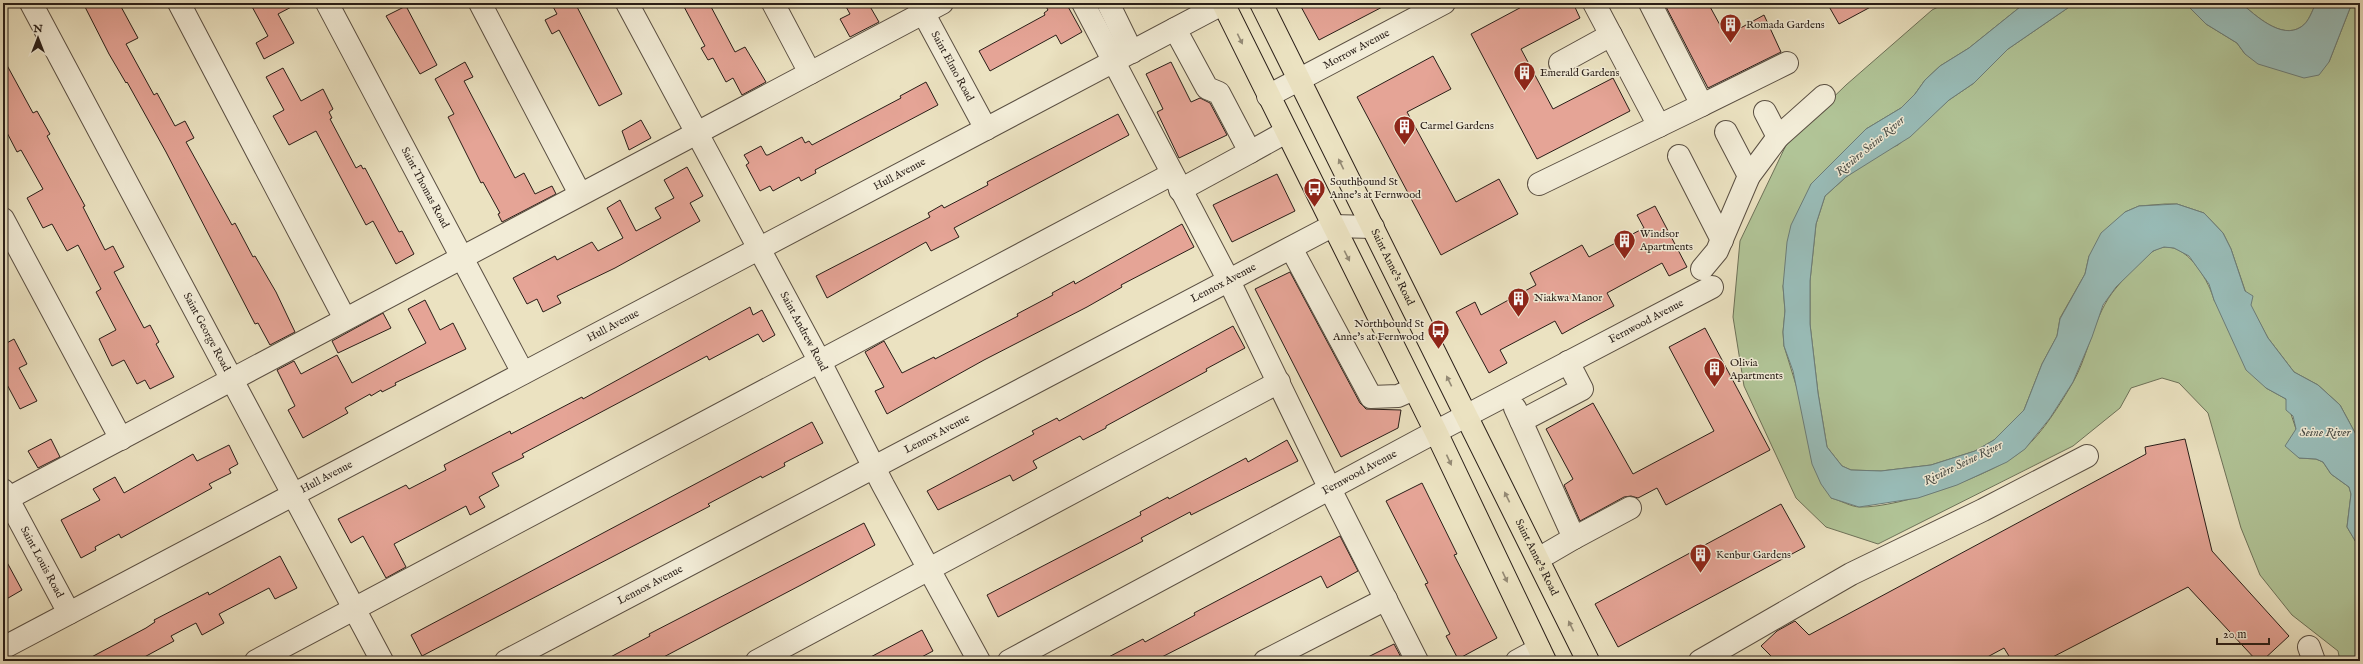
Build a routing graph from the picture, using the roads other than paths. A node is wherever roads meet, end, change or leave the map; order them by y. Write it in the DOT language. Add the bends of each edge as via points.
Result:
graph roads {
  1 [pos="31,3"];
  2 [pos="179,3"];
  3 [pos="327,3"];
  4 [pos="480,3"];
  5 [pos="627,3"];
  6 [pos="773,3"];
  7 [pos="1083,3"];
  8 [pos="1108,3"];
  9 [pos="1223,3"];
  10 [pos="1444,3"];
  11 [pos="1594,3"];
  12 [pos="1650,3"];
  13 [pos="1264,4"];
  14 [pos="928,6"];
  15 [pos="1175,29"];
  16 [pos="1611,35"];
  17 [pos="1132,52"];
  18 [pos="1112,62"];
  19 [pos="1560,63"];
  20 [pos="1787,63"];
  21 [pos="810,73"];
  22 [pos="1299,79"];
  23 [pos="1268,96"];
  24 [pos="1824,96"];
  25 [pos="1702,105"];
  26 [pos="1765,112"];
  27 [pos="1659,126"];
  28 [pos="986,129"];
  29 [pos="1286,132"];
  30 [pos="1726,132"];
  31 [pos="697,133"];
  32 [pos="1778,137"];
  33 [pos="1250,152"];
  34 [pos="1679,156"];
  35 [pos="1749,176"];
  36 [pos="1176,182"];
  37 [pos="1539,184"];
  38 [pos="580,194"];
  39 [pos="3,219"];
  40 [pos="1332,226"];
  41 [pos="1373,227"];
  42 [pos="1722,240"];
  43 [pos="1291,248"];
  44 [pos="759,249"];
  45 [pos="461,257"];
  46 [pos="1229,281"];
  47 [pos="346,318"];
  48 [pos="820,362"];
  49 [pos="1568,362"];
  50 [pos="523,373"];
  51 [pos="232,379"];
  52 [pos="1279,382"];
  53 [pos="1414,389"];
  54 [pos="1508,395"];
  55 [pos="1467,417"];
  56 [pos="1521,421"];
  57 [pos="1436,432"];
  58 [pos="121,439"];
  59 [pos="2087,456"];
  60 [pos="875,468"];
  61 [pos="1330,489"];
  62 [pos="294,494"];
  63 [pos="5,496"];
  64 [pos="1630,508"];
  65 [pos="1574,538"];
  66 [pos="1538,559"];
  67 [pos="930,570"];
  68 [pos="1386,599"];
  69 [pos="354,609"];
  70 [pos="69,613"];
  71 [pos="3,648"];
  72 [pos="1542,655"];
  73 [pos="256,661"];
  74 [pos="382,661"];
  75 [pos="506,661"];
  76 [pos="757,661"];
  77 [pos="979,661"];
  78 [pos="1009,661"];
  79 [pos="1265,661"];
  80 [pos="1417,661"];
  81 [pos="1517,661"];
  82 [pos="1588,661"];
  83 [pos="1700,661"];
  1 -- 51 [label="street, Saint George Road"];
  2 -- 47 [label="street"];
  3 -- 45 [label="street, Saint Thomas Road"];
  4 -- 38 [label="street"];
  5 -- 31 [label="street, Saint Andrew Road"];
  6 -- 21 [label="street"];
  7 -- 18 [label="street"];
  8 -- 17 [label="street"];
  9 -- 15 [label="street, Hull Avenue"];
  9 -- 23 [label="main road, one-way"];
  10 -- 22 [label="street, Morrow Avenue"];
  11 -- 16 [label="street"];
  12 -- 25 [label="street"];
  13 -- 22 [label="main road, Saint Anne's Road"];
  14 -- 21 [label="street"];
  14 -- 28 [label="street, Saint Elmo Road"];
  15 -- 17 [label="street, Hull Avenue"];
  15 -- 33 [label="street" via="1207,88 1219,93"];
  16 -- 19 [label="street"];
  16 -- 27 [label="street"];
  17 -- 18 [label="street, Hull Avenue"];
  18 -- 28 [label="street, Hull Avenue"];
  18 -- 36 [label="street"];
  20 -- 25 [label="street"];
  21 -- 31 [label="street"];
  22 -- 23 [label="street, Morrow Avenue"];
  41 -- 22 [label="main road, Saint Anne's Road, one-way"];
  23 -- 29 [label="main road"];
  24 -- 32 [label="street"];
  25 -- 27 [label="street"];
  26 -- 32 [label="street"];
  27 -- 37 [label="street"];
  28 -- 44 [label="street, Hull Avenue"];
  29 -- 33 [label="street"];
  29 -- 40 [label="main road"];
  30 -- 35 [label="street"];
  31 -- 38 [label="street"];
  31 -- 44 [label="street, Saint Andrew Road"];
  32 -- 35 [label="street"];
  33 -- 36 [label="street"];
  34 -- 42 [label="street"];
  35 -- 42 [label="street"];
  36 -- 46 [label="street"];
  36 -- 48 [label="street"];
  38 -- 45 [label="street"];
  39 -- 58 [label="street"];
  40 -- 41 [label="street, Lennox Avenue"];
  40 -- 43 [label="street, Lennox Avenue"];
  40 -- 53 [label="main road, one-way"];
  55 -- 41 [label="main road, Saint Anne's Road, one-way"];
  42 -- 49 [label="street, Fernwood Avenue" via="1707,278"];
  43 -- 46 [label="street, Lennox Avenue"];
  43 -- 53 [label="street" via="1371,397 1398,396"];
  44 -- 48 [label="street, Saint Andrew Road"];
  44 -- 50 [label="street, Hull Avenue"];
  45 -- 47 [label="street"];
  45 -- 50 [label="street, Saint Thomas Road"];
  46 -- 52 [label="street"];
  46 -- 60 [label="street, Lennox Avenue"];
  47 -- 51 [label="street"];
  48 -- 60 [label="street, Saint Andrew Road"];
  48 -- 69 [label="street"];
  49 -- 54 [label="street, Fernwood Avenue"];
  49 -- 56 [label="street" via="1582,389"];
  50 -- 62 [label="street, Hull Avenue"];
  51 -- 58 [label="street"];
  51 -- 62 [label="street, Saint George Road"];
  52 -- 61 [label="street"];
  52 -- 67 [label="street"];
  53 -- 57 [label="main road"];
  54 -- 55 [label="street, Fernwood Avenue"];
  54 -- 56 [label="street"];
  55 -- 57 [label="street, Fernwood Avenue"];
  66 -- 55 [label="main road, Saint Anne's Road, one-way"];
  56 -- 65 [label="street"];
  57 -- 61 [label="street, Fernwood Avenue"];
  57 -- 72 [label="main road, one-way"];
  58 -- 63 [label="street"];
  59 -- 83 [label="street" via="1851,574"];
  60 -- 67 [label="street, Saint Andrew Road"];
  60 -- 75 [label="street, Lennox Avenue"];
  61 -- 68 [label="street"];
  61 -- 78 [label="street, Fernwood Avenue"];
  62 -- 69 [label="street, Saint George Road"];
  62 -- 70 [label="street, Hull Avenue"];
  63 -- 70 [label="street, Saint Louis Road"];
  64 -- 65 [label="street"];
  65 -- 66 [label="street"];
  82 -- 66 [label="main road, Saint Anne's Road, one-way"];
  67 -- 76 [label="street"];
  67 -- 77 [label="street, Saint Andrew Road"];
  68 -- 79 [label="street"];
  68 -- 80 [label="street"];
  69 -- 73 [label="street"];
  69 -- 74 [label="street, Saint George Road"];
  70 -- 71 [label="street, Hull Avenue"];
  72 -- 81 [label="street"];
}
